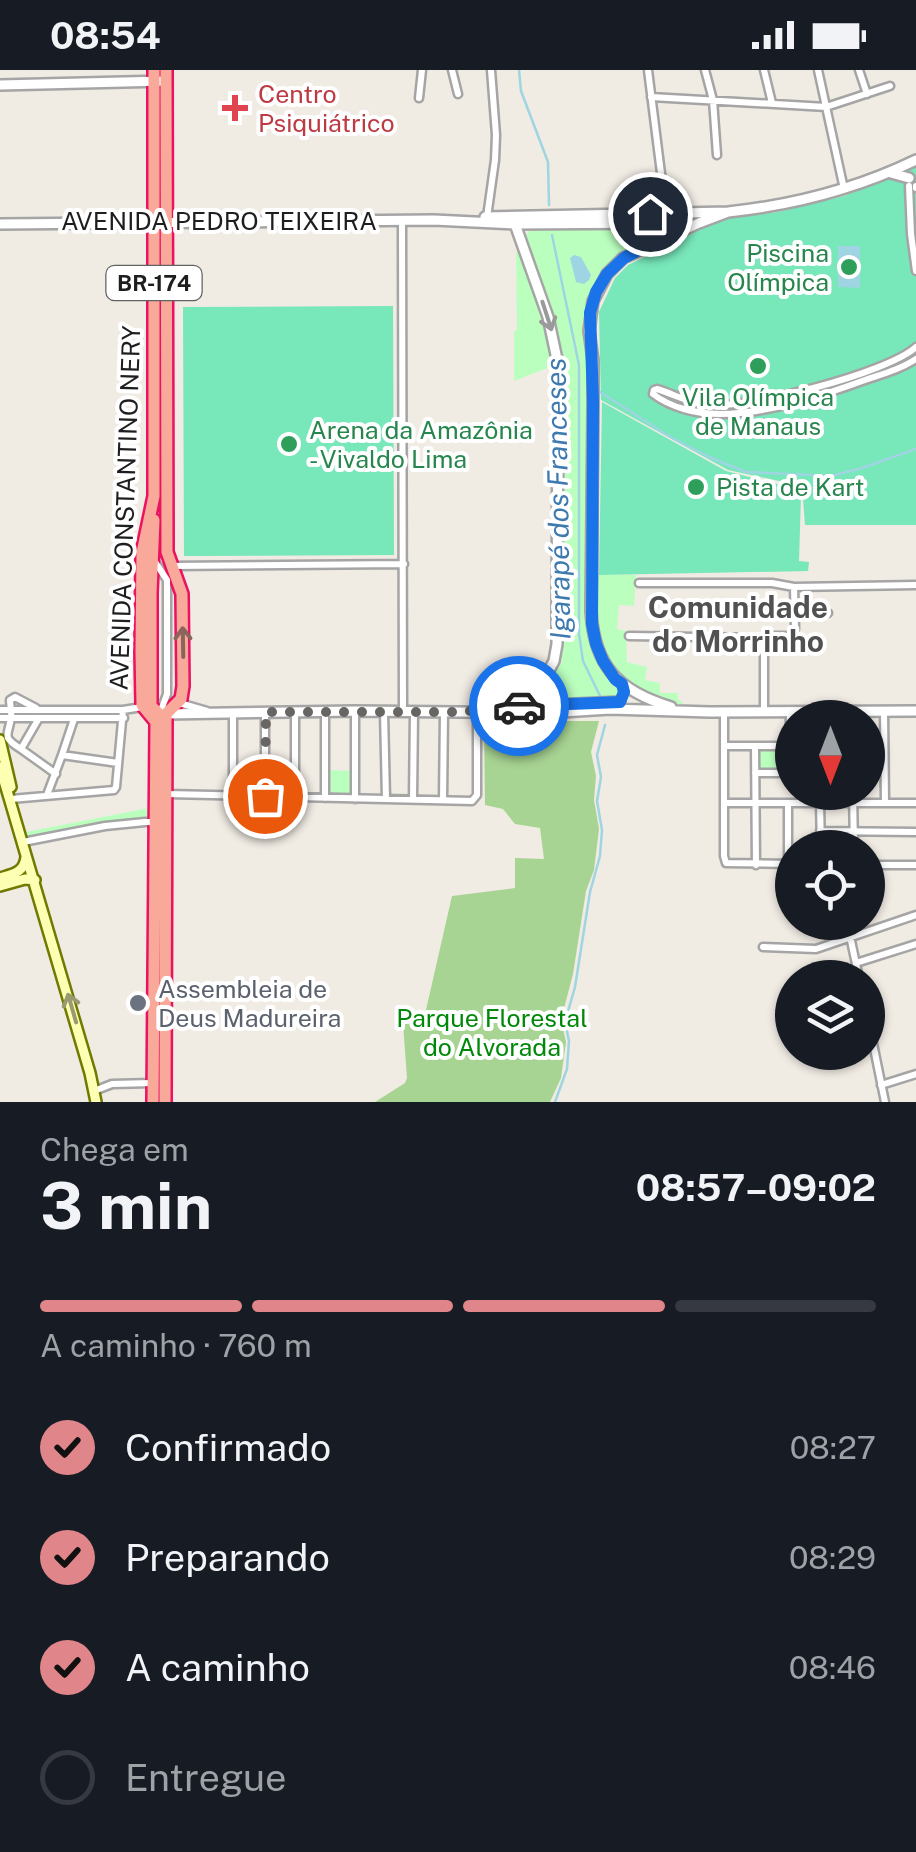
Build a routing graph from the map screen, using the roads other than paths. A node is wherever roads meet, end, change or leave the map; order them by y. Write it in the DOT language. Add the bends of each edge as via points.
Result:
graph roads {
  1 [pos="422,70"];
  2 [pos="452,70"];
  3 [pos="491,70"];
  4 [pos="648,70"];
  5 [pos="705,70"];
  6 [pos="764,70"];
  7 [pos="818,70"];
  8 [pos="859,70"];
  9 [pos="160,76"];
  10 [pos="0,85"];
  11 [pos="890,86"];
  12 [pos="458,94"];
  13 [pos="867,94"];
  14 [pos="652,96"];
  15 [pos="419,98"];
  16 [pos="713,100"];
  17 [pos="772,103"];
  18 [pos="826,106"];
  19 [pos="717,155"];
  20 [pos="913,176"];
  21 [pos="844,190"];
  22 [pos="728,212"];
  23 [pos="666,213"];
  24 [pos="533,215"];
  25 [pos="486,217"];
  26 [pos="653,218"];
  27 [pos="402,220"];
  28 [pos="438,220"];
  29 [pos="161,221"];
  30 [pos="0,224"];
  31 [pos="520,224"];
  32 [pos="913,233"];
  33 [pos="648,245"];
  34 [pos="916,271"];
  35 [pos="916,347"];
  36 [pos="916,359"];
  37 [pos="882,370"];
  38 [pos="852,375"];
  39 [pos="855,384"];
  40 [pos="786,394"];
  41 [pos="789,403"];
  42 [pos="736,409"];
  43 [pos="154,496"];
  44 [pos="153,558"];
  45 [pos="404,564"];
  46 [pos="170,566"];
  47 [pos="639,583"];
  48 [pos="916,586"];
  49 [pos="794,587"];
  50 [pos="795,612"];
  51 [pos="828,612"];
  52 [pos="629,636"];
  53 [pos="764,638"];
  54 [pos="622,684"];
  55 [pos="168,694"];
  56 [pos="620,702"];
  57 [pos="178,703"];
  58 [pos="143,707"];
  59 [pos="592,707"];
  60 [pos="542,709"];
  61 [pos="610,709"];
  62 [pos="0,710"];
  63 [pos="355,711"];
  64 [pos="688,711"];
  65 [pos="916,711"];
  66 [pos="266,712"];
  67 [pos="295,712"];
  68 [pos="325,712"];
  69 [pos="384,712"];
  70 [pos="408,712"];
  71 [pos="444,712"];
  72 [pos="477,712"];
  73 [pos="724,712"];
  74 [pos="764,712"];
  75 [pos="775,712"];
  76 [pos="885,712"];
  77 [pos="227,713"];
  78 [pos="11,714"];
  79 [pos="39,714"];
  80 [pos="75,714"];
  81 [pos="124,714"];
  82 [pos="161,716"];
  83 [pos="0,718"];
  84 [pos="0,740"];
  85 [pos="724,746"];
  86 [pos="755,746"];
  87 [pos="775,746"];
  88 [pos="21,750"];
  89 [pos="62,755"];
  90 [pos="118,763"];
  91 [pos="0,766"];
  92 [pos="755,773"];
  93 [pos="775,773"];
  94 [pos="56,774"];
  95 [pos="0,786"];
  96 [pos="166,794"];
  97 [pos="47,795"];
  98 [pos="233,796"];
  99 [pos="265,796"];
  100 [pos="295,797"];
  101 [pos="325,798"];
  102 [pos="12,799"];
  103 [pos="355,799"];
  104 [pos="386,799"];
  105 [pos="413,799"];
  106 [pos="444,800"];
  107 [pos="724,803"];
  108 [pos="885,803"];
  109 [pos="916,803"];
  110 [pos="756,804"];
  111 [pos="775,804"];
  112 [pos="854,810"];
  113 [pos="154,826"];
  114 [pos="854,830"];
  115 [pos="885,831"];
  116 [pos="916,832"];
  117 [pos="23,842"];
  118 [pos="27,854"];
  119 [pos="756,864"];
  120 [pos="775,864"];
  121 [pos="885,865"];
  122 [pos="916,865"];
  123 [pos="0,878"];
  124 [pos="34,880"];
  125 [pos="0,886"];
  126 [pos="916,915"];
  127 [pos="885,926"];
  128 [pos="843,940"];
  129 [pos="916,944"];
  130 [pos="763,947"];
  131 [pos="865,960"];
  132 [pos="878,1070"];
  133 [pos="916,1074"];
  134 [pos="153,1082"];
  135 [pos="881,1085"];
  136 [pos="97,1096"];
  137 [pos="153,1102"];
  138 [pos="164,1102"];
  139 [pos="885,1102"];
  1 -- 15 [label="street"];
  2 -- 12 [label="street"];
  3 -- 25 [label="street" via="496,135"];
  4 -- 14 [label="street"];
  5 -- 16 [label="street"];
  6 -- 17 [label="street"];
  7 -- 18 [label="street"];
  8 -- 13 [label="street"];
  9 -- 10 [label="street"];
  9 -- 29 [label="highway, AVENIDA CONSTANTINO NERY / BR-174"];
  11 -- 13 [label="street"];
  13 -- 18 [label="street"];
  14 -- 16 [label="street"];
  14 -- 23 [label="street"];
  16 -- 17 [label="street"];
  16 -- 19 [label="street"];
  17 -- 18 [label="street"];
  18 -- 21 [label="street"];
  20 -- 21 [label="street, AVENIDA PEDRO TEIXEIRA" via="888,173"];
  20 -- 32 [label="street"];
  21 -- 22 [label="street, AVENIDA PEDRO TEIXEIRA"];
  22 -- 23 [label="street, AVENIDA PEDRO TEIXEIRA"];
  22 -- 33 [label="street"];
  23 -- 26 [label="street, AVENIDA PEDRO TEIXEIRA"];
  24 -- 25 [label="street, AVENIDA PEDRO TEIXEIRA"];
  24 -- 26 [label="street, AVENIDA PEDRO TEIXEIRA"];
  24 -- 31 [label="street"];
  25 -- 28 [label="street, AVENIDA PEDRO TEIXEIRA"];
  26 -- 31 [label="street, AVENIDA PEDRO TEIXEIRA"];
  26 -- 33 [label="street" via="656,236"];
  27 -- 28 [label="street, AVENIDA PEDRO TEIXEIRA"];
  27 -- 29 [label="street, AVENIDA PEDRO TEIXEIRA"];
  27 -- 45 [label="street"];
  28 -- 31 [label="street, AVENIDA PEDRO TEIXEIRA"];
  29 -- 30 [label="street, AVENIDA PEDRO TEIXEIRA"];
  29 -- 43 [label="highway, AVENIDA CONSTANTINO NERY / BR-174"];
  29 -- 46 [label="highway, AVENIDA CONSTANTINO NERY / BR-174"];
  31 -- 60 [label="street, one-way" via="558,364 558,644 536,692"];
  32 -- 34 [label="street"];
  33 -- 54 [label="street" via="615,265 596,292 589,322 592,624 603,661"];
  35 -- 37 [label="street"];
  36 -- 37 [label="street"];
  37 -- 38 [label="street"];
  37 -- 39 [label="street"];
  38 -- 39 [label="street"];
  38 -- 40 [label="street"];
  39 -- 41 [label="street"];
  40 -- 41 [label="street"];
  40 -- 42 [label="street"];
  41 -- 42 [label="street"];
  42 -- 42 [label="street" via="660,389 653,391 696,412"];
  43 -- 44 [label="highway, BR-174"];
  43 -- 58 [label="highway, AVENIDA CONSTANTINO NERY" via="142,552"];
  44 -- 55 [label="street" via="166,580"];
  44 -- 82 [label="highway, BR-174" via="151,706"];
  45 -- 46 [label="street"];
  45 -- 70 [label="street"];
  57 -- 46 [label="highway, AVENIDA CONSTANTINO NERY / BR-174, one-way" via="184,686 182,594"];
  47 -- 49 [label="street"];
  48 -- 49 [label="street"];
  49 -- 50 [label="street"];
  50 -- 51 [label="street"];
  50 -- 53 [label="street" via="792,635"];
  52 -- 53 [label="street"];
  53 -- 74 [label="street"];
  54 -- 56 [label="street"];
  54 -- 64 [label="street"];
  55 -- 57 [label="street"];
  55 -- 82 [label="street"];
  56 -- 59 [label="street"];
  56 -- 61 [label="street"];
  57 -- 77 [label="street"];
  57 -- 82 [label="highway"];
  58 -- 81 [label="street"];
  58 -- 82 [label="highway"];
  59 -- 60 [label="street"];
  59 -- 61 [label="street"];
  60 -- 72 [label="street"];
  61 -- 64 [label="street"];
  62 -- 78 [label="street"];
  63 -- 68 [label="street"];
  63 -- 69 [label="street"];
  63 -- 103 [label="street"];
  64 -- 73 [label="street"];
  65 -- 76 [label="street"];
  66 -- 67 [label="street"];
  66 -- 77 [label="street"];
  66 -- 99 [label="street"];
  67 -- 68 [label="street"];
  67 -- 100 [label="street"];
  68 -- 101 [label="street"];
  69 -- 70 [label="street"];
  69 -- 104 [label="street"];
  70 -- 71 [label="street"];
  70 -- 105 [label="street"];
  71 -- 72 [label="street"];
  71 -- 106 [label="street"];
  72 -- 106 [label="street" via="477,795"];
  73 -- 74 [label="street"];
  73 -- 85 [label="street"];
  74 -- 75 [label="street"];
  77 -- 82 [label="street"];
  77 -- 98 [label="street"];
  78 -- 79 [label="street"];
  78 -- 79 [label="street" via="15,696"];
  78 -- 83 [label="street"];
  78 -- 88 [label="street" via="6,738"];
  79 -- 80 [label="street"];
  79 -- 80 [label="street"];
  79 -- 88 [label="street"];
  80 -- 81 [label="street"];
  80 -- 89 [label="street"];
  81 -- 90 [label="street"];
  82 -- 96 [label="highway, BR-174"];
  82 -- 113 [label="highway, BR-174"];
  84 -- 102 [label="main road"];
  85 -- 86 [label="street"];
  85 -- 107 [label="street"];
  86 -- 87 [label="street"];
  86 -- 92 [label="street"];
  88 -- 94 [label="street"];
  89 -- 90 [label="street"];
  89 -- 94 [label="street"];
  90 -- 97 [label="street" via="110,792"];
  91 -- 102 [label="main road"];
  92 -- 93 [label="street"];
  92 -- 110 [label="street"];
  94 -- 97 [label="street"];
  95 -- 102 [label="main road"];
  96 -- 98 [label="street"];
  96 -- 138 [label="highway, BR-174"];
  97 -- 102 [label="street"];
  98 -- 99 [label="street"];
  99 -- 100 [label="street"];
  100 -- 101 [label="street"];
  101 -- 103 [label="street"];
  102 -- 117 [label="main road"];
  103 -- 104 [label="street"];
  104 -- 105 [label="street"];
  105 -- 106 [label="street"];
  107 -- 110 [label="street"];
  107 -- 119 [label="street" via="726,862"];
  108 -- 109 [label="street"];
  110 -- 111 [label="street"];
  110 -- 119 [label="street"];
  112 -- 114 [label="street"];
  113 -- 117 [label="street" via="118,825"];
  113 -- 134 [label="highway, BR-174"];
  115 -- 116 [label="street"];
  117 -- 118 [label="main road"];
  118 -- 123 [label="main road" via="24,868"];
  118 -- 124 [label="main road"];
  119 -- 120 [label="street"];
  121 -- 122 [label="street"];
  124 -- 125 [label="main road"];
  136 -- 124 [label="main road, one-way"];
  126 -- 127 [label="street"];
  128 -- 130 [label="street" via="816,948"];
  129 -- 131 [label="street"];
  132 -- 135 [label="street"];
  133 -- 135 [label="street"];
  134 -- 136 [label="street" via="112,1084"];
  134 -- 137 [label="highway, BR-174"];
  135 -- 139 [label="street"];
}
